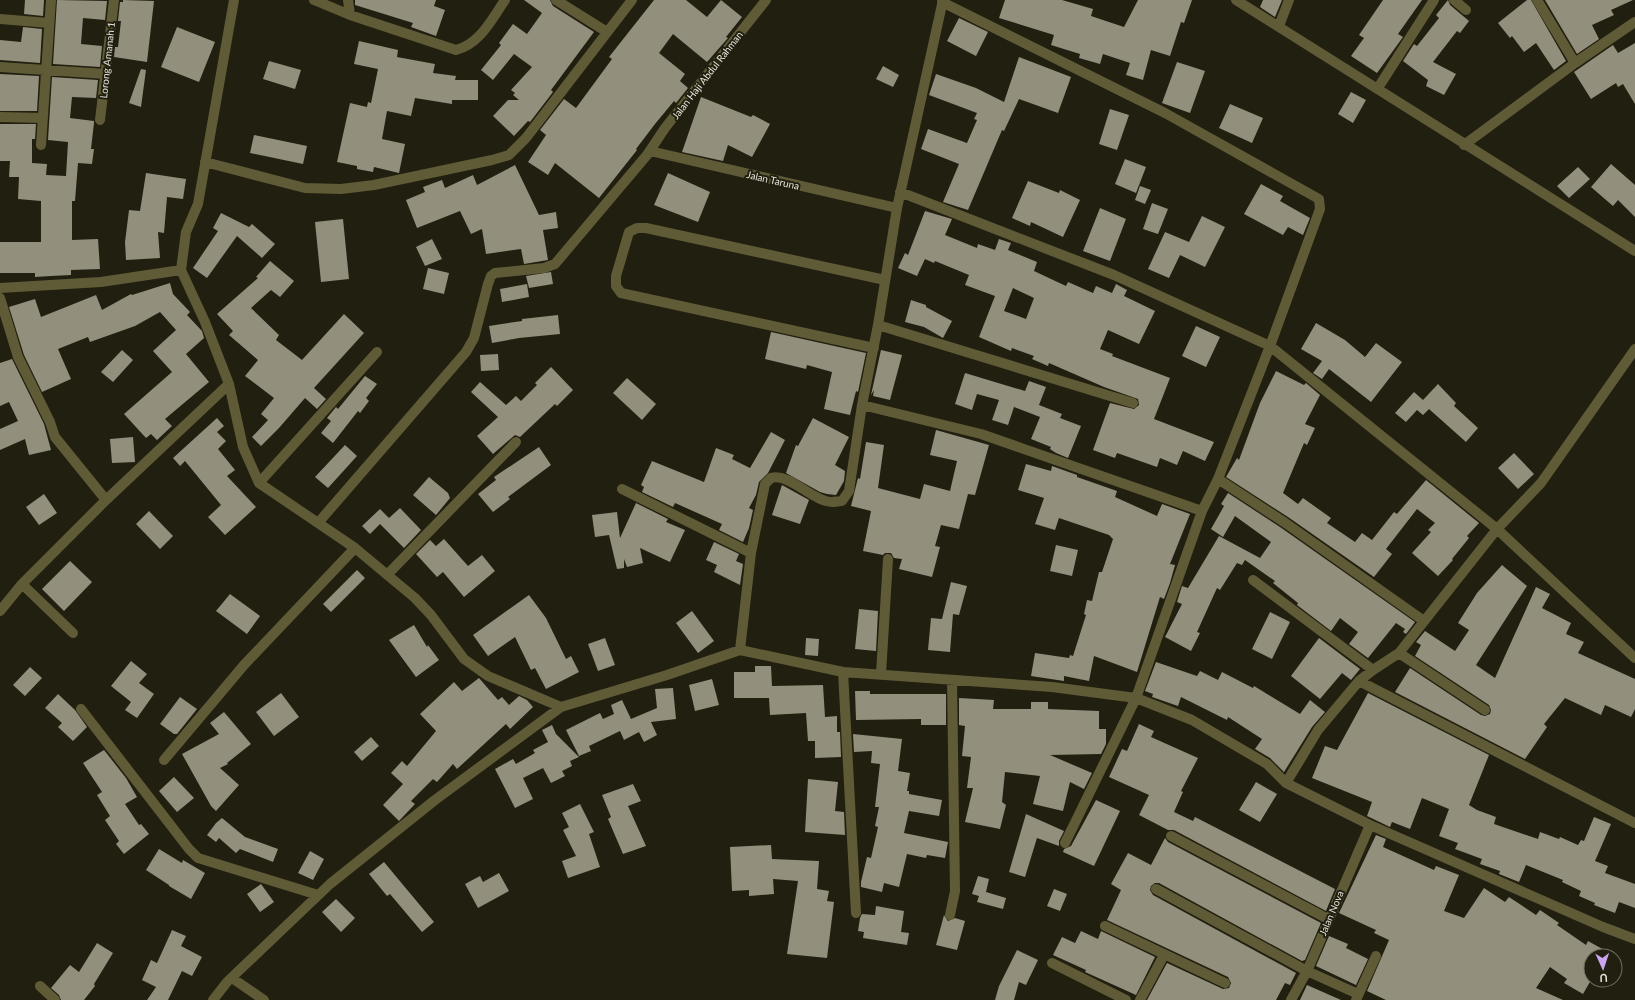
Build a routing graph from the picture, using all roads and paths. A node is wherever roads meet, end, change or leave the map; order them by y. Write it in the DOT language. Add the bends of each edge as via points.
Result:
graph roads {
  1 [pos="51,0"];
  2 [pos="114,0"];
  3 [pos="234,0"];
  4 [pos="314,0"];
  5 [pos="348,0"];
  6 [pos="505,0"];
  7 [pos="556,0"];
  8 [pos="632,0"];
  9 [pos="766,0"];
  10 [pos="1236,0"];
  11 [pos="1289,0"];
  12 [pos="1434,0"];
  13 [pos="1454,0"];
  14 [pos="1537,0"];
  15 [pos="943,1"];
  16 [pos="1466,10"];
  17 [pos="350,15"];
  18 [pos="0,19"];
  19 [pos="1635,22"];
  20 [pos="49,23"];
  21 [pos="1279,26"];
  22 [pos="607,32"];
  23 [pos="1575,63"];
  24 [pos="0,67"];
  25 [pos="46,71"];
  26 [pos="106,74"];
  27 [pos="1378,88"];
  28 [pos="0,116"];
  29 [pos="43,118"];
  30 [pos="100,120"];
  31 [pos="1464,145"];
  32 [pos="41,146"];
  33 [pos="650,150"];
  34 [pos="206,162"];
  35 [pos="900,192"];
  36 [pos="897,208"];
  37 [pos="1635,251"];
  38 [pos="181,270"];
  39 [pos="885,280"];
  40 [pos="0,288"];
  41 [pos="0,298"];
  42 [pos="878,325"];
  43 [pos="1270,346"];
  44 [pos="874,348"];
  45 [pos="1635,349"];
  46 [pos="377,352"];
  47 [pos="228,384"];
  48 [pos="1133,402"];
  49 [pos="862,404"];
  50 [pos="516,442"];
  51 [pos="1218,478"];
  52 [pos="259,483"];
  53 [pos="622,489"];
  54 [pos="106,500"];
  55 [pos="1202,511"];
  56 [pos="318,523"];
  57 [pos="1497,529"];
  58 [pos="355,548"];
  59 [pos="751,553"];
  60 [pos="888,559"];
  61 [pos="387,575"];
  62 [pos="1253,580"];
  63 [pos="22,584"];
  64 [pos="0,611"];
  65 [pos="1424,621"];
  66 [pos="73,633"];
  67 [pos="740,650"];
  68 [pos="1399,653"];
  69 [pos="1635,658"];
  70 [pos="1373,670"];
  71 [pos="843,672"];
  72 [pos="881,674"];
  73 [pos="952,680"];
  74 [pos="1360,681"];
  75 [pos="1136,698"];
  76 [pos="561,707"];
  77 [pos="80,709"];
  78 [pos="1485,710"];
  79 [pos="164,760"];
  80 [pos="1286,783"];
  81 [pos="1635,823"];
  82 [pos="1370,825"];
  83 [pos="1171,836"];
  84 [pos="1065,843"];
  85 [pos="1156,889"];
  86 [pos="318,895"];
  87 [pos="856,913"];
  88 [pos="950,915"];
  89 [pos="1328,919"];
  90 [pos="1105,926"];
  91 [pos="1635,939"];
  92 [pos="1164,955"];
  93 [pos="1376,956"];
  94 [pos="1052,963"];
  95 [pos="1307,971"];
  96 [pos="232,978"];
  97 [pos="1225,983"];
  98 [pos="40,986"];
  99 [pos="1357,997"];
  100 [pos="55,1000"];
  101 [pos="213,1000"];
  102 [pos="264,1000"];
  103 [pos="1126,1000"];
  104 [pos="1140,1000"];
  105 [pos="1291,1000"];
  1 -- 20 [label="street"];
  2 -- 26 [label="street, Lorong Amanah 1"];
  3 -- 34 [label="street"];
  4 -- 17 [label="street"];
  5 -- 17 [label="street"];
  6 -- 17 [label="street" via="476,40 456,50"];
  7 -- 22 [label="street"];
  8 -- 22 [label="street"];
  9 -- 33 [label="street, Jalan Haji Abdul Rahman"];
  10 -- 21 [label="street"];
  11 -- 21 [label="street"];
  12 -- 27 [label="street"];
  13 -- 16 [label="street"];
  14 -- 23 [label="street"];
  15 -- 35 [label="street"];
  15 -- 43 [label="street" via="1127,93 1318,199 1320,208"];
  18 -- 20 [label="street"];
  19 -- 23 [label="street"];
  20 -- 25 [label="street"];
  21 -- 27 [label="street"];
  22 -- 34 [label="street" via="526,138 509,155 374,185 341,189 305,188"];
  23 -- 31 [label="street"];
  24 -- 25 [label="street"];
  25 -- 26 [label="street"];
  25 -- 29 [label="street"];
  26 -- 30 [label="street, Lorong Amanah 1"];
  27 -- 31 [label="street"];
  28 -- 29 [label="street"];
  29 -- 32 [label="street"];
  31 -- 37 [label="street"];
  33 -- 36 [label="street, Jalan Taruna"];
  33 -- 56 [label="street, Jalan Haji Abdul Rahman" via="555,264 544,268 496,273 491,276 474,338 466,352"];
  34 -- 38 [label="street" via="198,204 186,232"];
  35 -- 36 [label="street"];
  35 -- 43 [label="street" via="1114,275"];
  36 -- 39 [label="street"];
  38 -- 40 [label="street" via="101,282"];
  38 -- 47 [label="street" via="205,322"];
  39 -- 42 [label="street"];
  39 -- 44 [label="street" via="646,228 637,228 629,232 616,276 616,286 621,293"];
  41 -- 54 [label="street" via="18,357 55,437"];
  42 -- 44 [label="street"];
  42 -- 48 [label="street"];
  43 -- 51 [label="street"];
  43 -- 57 [label="street"];
  44 -- 49 [label="street"];
  45 -- 57 [label="street" via="1541,483"];
  46 -- 52 [label="street"];
  47 -- 52 [label="street" via="243,447"];
  47 -- 54 [label="street"];
  49 -- 55 [label="street" via="981,434"];
  49 -- 59 [label="street" via="848,491 842,501 824,500 780,477 771,478 765,484"];
  50 -- 61 [label="street"];
  51 -- 55 [label="street"];
  51 -- 65 [label="street"];
  52 -- 56 [label="street"];
  53 -- 59 [label="street"];
  54 -- 63 [label="street"];
  55 -- 75 [label="street"];
  56 -- 58 [label="street"];
  57 -- 65 [label="street"];
  57 -- 69 [label="street"];
  58 -- 61 [label="street"];
  58 -- 79 [label="street" via="244,665"];
  59 -- 67 [label="street"];
  60 -- 72 [label="street"];
  61 -- 76 [label="street" via="431,615 464,659 488,676"];
  62 -- 70 [label="street"];
  63 -- 64 [label="street"];
  63 -- 66 [label="street"];
  65 -- 68 [label="street"];
  67 -- 71 [label="street"];
  67 -- 76 [label="street"];
  68 -- 70 [label="street"];
  68 -- 78 [label="street"];
  70 -- 74 [label="street"];
  71 -- 72 [label="street"];
  71 -- 87 [label="street"];
  72 -- 73 [label="street"];
  73 -- 75 [label="street" via="1052,687"];
  73 -- 88 [label="street" via="955,891"];
  74 -- 80 [label="street" via="1318,730"];
  74 -- 81 [label="street"];
  75 -- 80 [label="street" via="1192,720 1267,764"];
  75 -- 84 [label="street"];
  76 -- 86 [label="street" via="435,800"];
  77 -- 86 [label="street" via="198,858"];
  80 -- 82 [label="street"];
  82 -- 89 [label="street, Jalan Nova"];
  82 -- 91 [label="street"];
  83 -- 89 [label="street"];
  85 -- 95 [label="street"];
  86 -- 96 [label="street"];
  89 -- 95 [label="street, Jalan Nova"];
  90 -- 92 [label="street"];
  92 -- 97 [label="street"];
  92 -- 104 [label="street"];
  93 -- 99 [label="street"];
  94 -- 103 [label="street"];
  95 -- 99 [label="street"];
  95 -- 105 [label="street, Jalan Nova"];
  96 -- 101 [label="street"];
  96 -- 102 [label="street"];
  98 -- 100 [label="street"];
}
